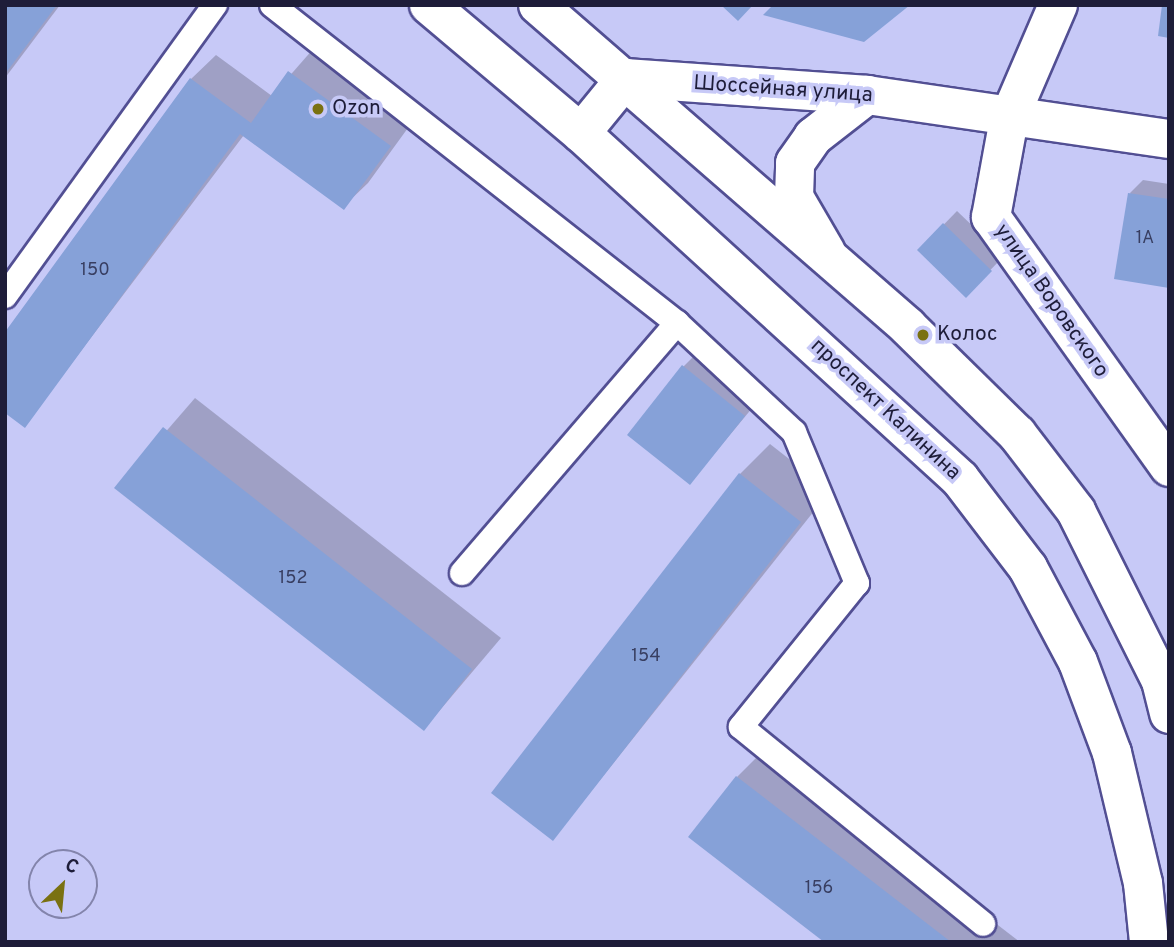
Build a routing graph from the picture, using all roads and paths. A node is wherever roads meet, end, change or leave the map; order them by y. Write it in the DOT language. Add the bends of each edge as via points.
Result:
graph roads {
  1 [pos="215,5"];
  2 [pos="272,5"];
  3 [pos="429,5"];
  4 [pos="538,5"];
  5 [pos="1058,5"];
  6 [pos="626,78"];
  7 [pos="867,95"];
  8 [pos="1009,119"];
  9 [pos="581,133"];
  10 [pos="1169,139"];
  11 [pos="829,257"];
  12 [pos="5,296"];
  13 [pos="677,323"];
  14 [pos="1169,467"];
  15 [pos="462,573"];
  16 [pos="1169,714"];
  17 [pos="983,924"];
  18 [pos="1149,942"];
  1 -- 12 [label="lane"];
  2 -- 13 [label="lane"];
  3 -- 9 [label="main road, проспект Калинина"];
  4 -- 6 [label="main road"];
  5 -- 8 [label="main road"];
  6 -- 7 [label="main road, Шоссейная улица"];
  6 -- 9 [label="main road"];
  6 -- 11 [label="main road"];
  7 -- 8 [label="main road, Шоссейная улица"];
  7 -- 11 [label="main road" via="813,137 795,163 794,197"];
  8 -- 10 [label="main road, Шоссейная улица"];
  8 -- 14 [label="main road, улица Воровского" via="990,217"];
  9 -- 18 [label="main road, проспект Калинина" via="930,450 1028,568 1078,662 1112,753 1143,884"];
  11 -- 16 [label="main road" via="1017,434 1076,511 1161,681"];
  13 -- 15 [label="lane"];
  13 -- 17 [label="lane" via="794,432 857,583 741,727"];
}
